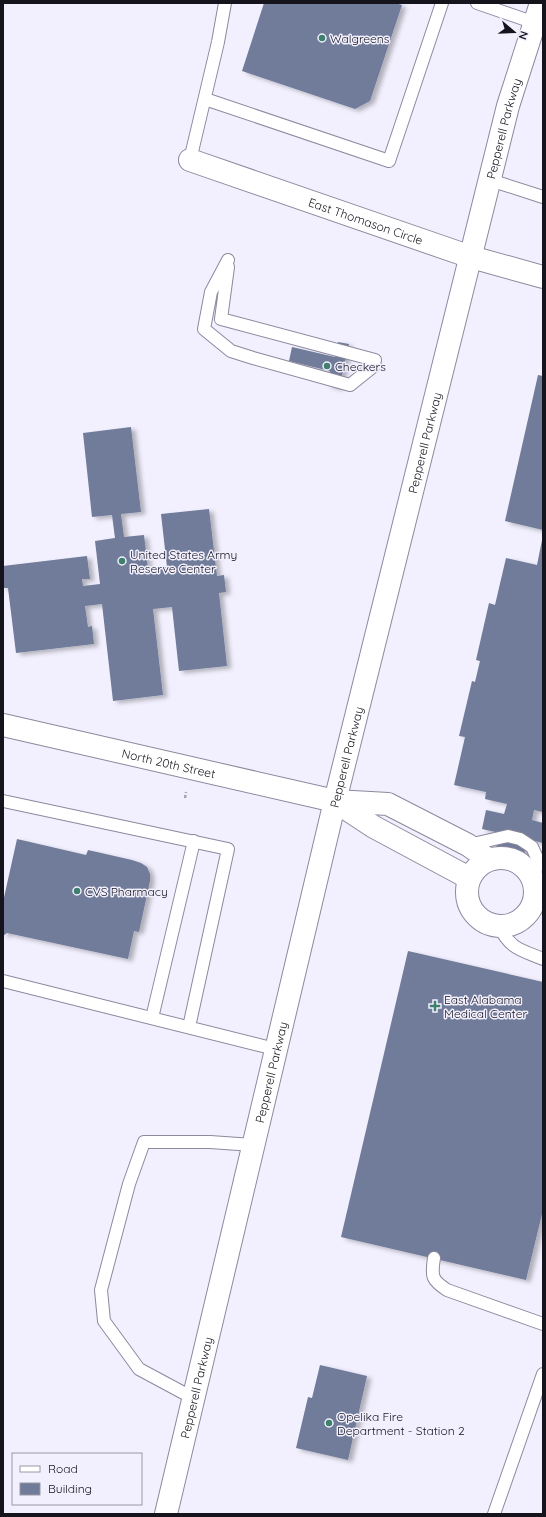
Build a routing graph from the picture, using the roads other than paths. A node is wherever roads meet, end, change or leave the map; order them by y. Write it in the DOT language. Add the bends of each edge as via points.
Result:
graph roads {
  1 [pos="225,3"];
  2 [pos="442,3"];
  3 [pos="477,3"];
  4 [pos="538,13"];
  5 [pos="204,99"];
  6 [pos="190,160"];
  7 [pos="490,180"];
  8 [pos="543,197"];
  9 [pos="471,256"];
  10 [pos="543,277"];
  11 [pos="375,362"];
  12 [pos="3,726"];
  13 [pos="3,800"];
  14 [pos="334,801"];
  15 [pos="194,842"];
  16 [pos="468,845"];
  17 [pos="488,859"];
  18 [pos="469,878"];
  19 [pos="538,891"];
  20 [pos="499,926"];
  21 [pos="543,959"];
  22 [pos="3,981"];
  23 [pos="152,1018"];
  24 [pos="189,1027"];
  25 [pos="276,1049"];
  26 [pos="253,1145"];
  27 [pos="434,1258"];
  28 [pos="543,1324"];
  29 [pos="543,1374"];
  30 [pos="193,1398"];
  31 [pos="166,1514"];
  32 [pos="494,1514"];
  1 -- 5 [label="lane"];
  2 -- 5 [label="lane" via="389,161"];
  3 -- 4 [label="lane"];
  4 -- 7 [label="main road, Pepperell Parkway" via="508,106"];
  5 -- 6 [label="lane"];
  6 -- 9 [label="main road, East Thomason Circle"];
  7 -- 8 [label="lane"];
  7 -- 9 [label="main road, Pepperell Parkway"];
  9 -- 10 [label="main road, East Thomason Circle"];
  9 -- 14 [label="main road, Pepperell Parkway"];
  11 -- 11 [label="lane" via="221,319 228,260 211,292 204,329 231,351 350,385"];
  12 -- 14 [label="main road, North 20th Street"];
  13 -- 15 [label="lane"];
  14 -- 16 [label="main road" via="388,804"];
  14 -- 18 [label="main road" via="374,827"];
  14 -- 25 [label="main road, Pepperell Parkway"];
  15 -- 23 [label="lane"];
  15 -- 24 [label="lane" via="228,849"];
  16 -- 17 [label="main road"];
  16 -- 19 [label="lane" via="508,836 520,839 532,847 538,860"];
  17 -- 18 [label="main road"];
  17 -- 19 [label="main road" via="510,858 520,862 528,870"];
  18 -- 20 [label="main road" via="468,900 472,910 488,924"];
  19 -- 20 [label="main road" via="527,915 510,926"];
  20 -- 21 [label="lane" via="505,939 515,947"];
  22 -- 23 [label="lane"];
  23 -- 24 [label="lane"];
  24 -- 25 [label="lane"];
  25 -- 26 [label="main road, Pepperell Parkway"];
  26 -- 30 [label="main road, Pepperell Parkway"];
  26 -- 30 [label="lane" via="144,1142 129,1184 101,1290 104,1321 139,1369"];
  27 -- 28 [label="lane" via="432,1273 437,1283 447,1290"];
  29 -- 32 [label="lane"];
  30 -- 31 [label="main road, Pepperell Parkway"];
}
